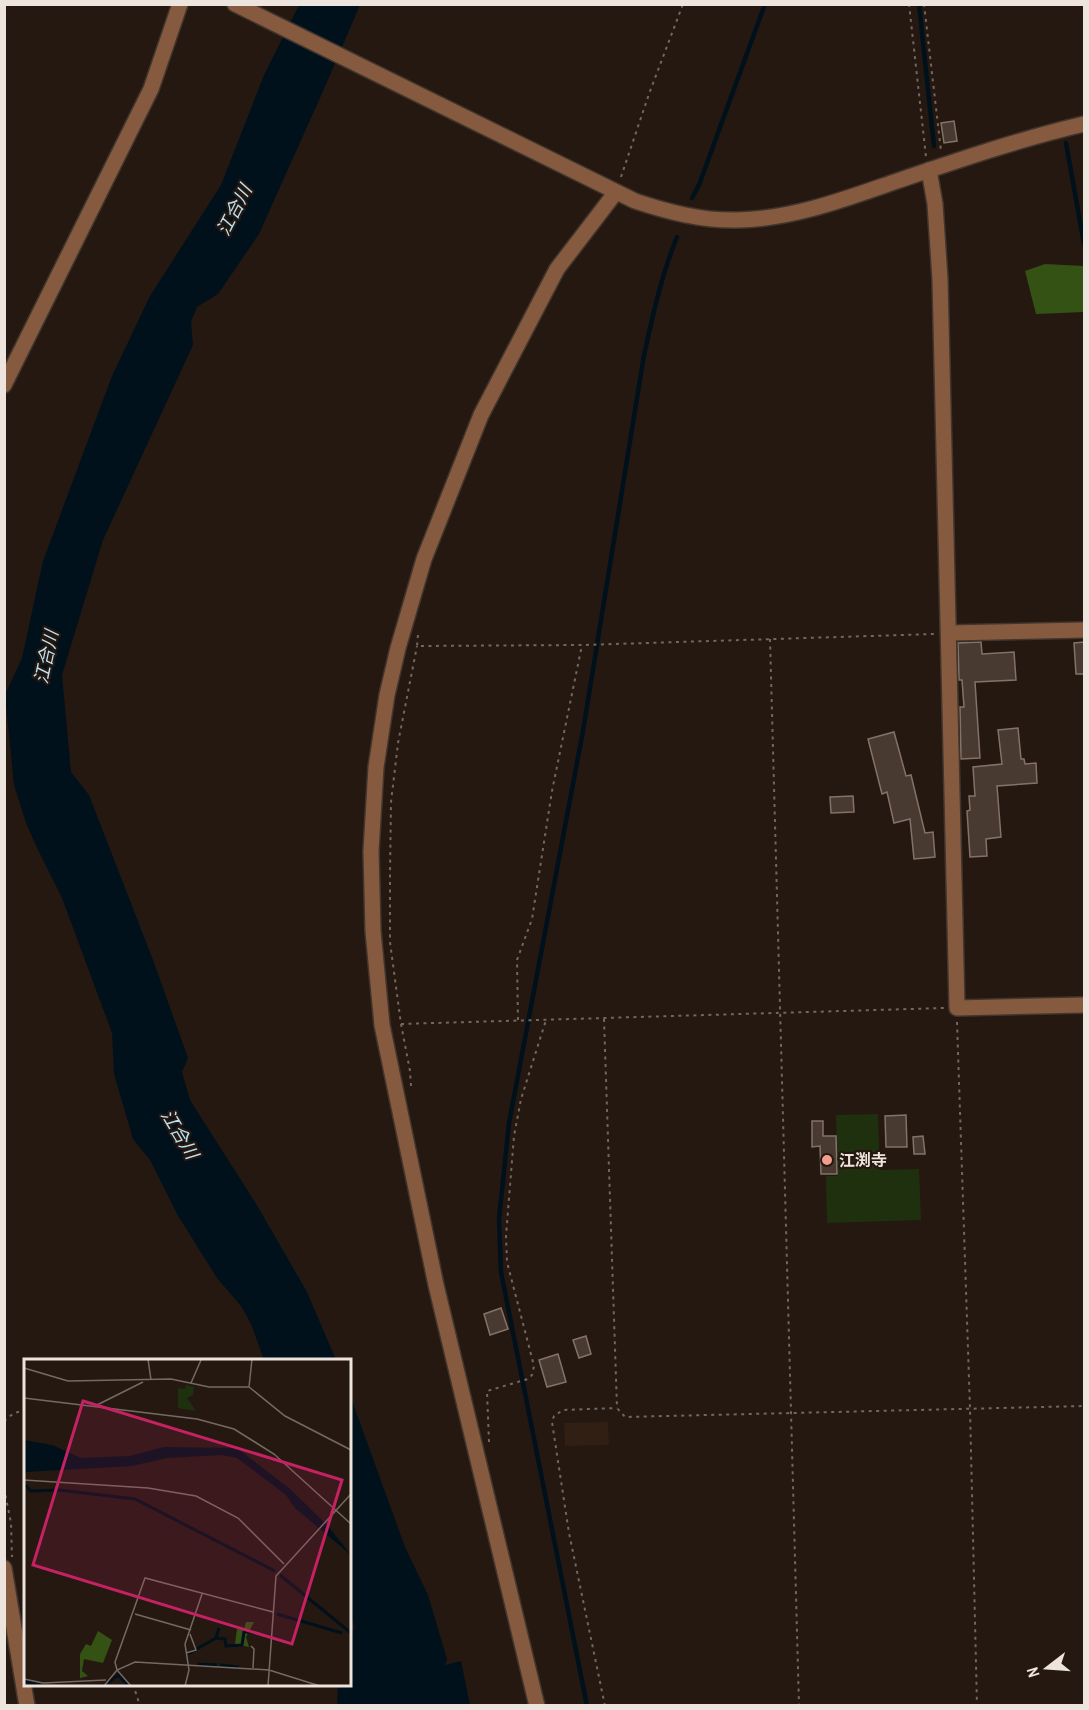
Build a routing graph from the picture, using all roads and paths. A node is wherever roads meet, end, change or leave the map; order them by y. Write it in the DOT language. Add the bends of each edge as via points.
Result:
graph roads {
  1 [pos="180,4"];
  2 [pos="235,4"];
  3 [pos="682,4"];
  4 [pos="909,4"];
  5 [pos="924,4"];
  6 [pos="1084,124"];
  7 [pos="944,165"];
  8 [pos="929,170"];
  9 [pos="616,192"];
  10 [pos="4,385"];
  11 [pos="419,625"];
  12 [pos="1084,630"];
  13 [pos="949,633"];
  14 [pos="770,639"];
  15 [pos="583,645"];
  16 [pos="417,646"];
  17 [pos="1084,1005"];
  18 [pos="957,1008"];
  19 [pos="780,1012"];
  20 [pos="604,1018"];
  21 [pos="546,1019"];
  22 [pos="518,1020"];
  23 [pos="401,1024"];
  24 [pos="411,1092"];
  25 [pos="1084,1406"];
  26 [pos="617,1408"];
  27 [pos="970,1409"];
  28 [pos="24,1410"];
  29 [pos="790,1413"];
  30 [pos="4,1421"];
  31 [pos="489,1445"];
  32 [pos="4,1488"];
  33 [pos="8,1563"];
  34 [pos="4,1624"];
  35 [pos="15,1637"];
  36 [pos="134,1686"];
  37 [pos="27,1706"];
  38 [pos="140,1706"];
  39 [pos="537,1706"];
  40 [pos="605,1706"];
  41 [pos="799,1706"];
  42 [pos="977,1706"];
  1 -- 10 [label="street" via="151,89"];
  2 -- 9 [label="street"];
  3 -- 9 [label="path"];
  4 -- 8 [label="path" via="923,146"];
  5 -- 7 [label="path"];
  6 -- 7 [label="street"];
  7 -- 8 [label="street"];
  8 -- 9 [label="street" via="805,211 748,220 680,215"];
  8 -- 13 [label="street" via="940,279"];
  9 -- 39 [label="street" via="557,269 481,415 424,559 387,695 376,767 371,851 373,931 384,1035 436,1285"];
  11 -- 16 [label="path"];
  12 -- 13 [label="street"];
  13 -- 14 [label="path"];
  13 -- 18 [label="street"];
  14 -- 15 [label="path"];
  14 -- 19 [label="path"];
  15 -- 16 [label="path"];
  15 -- 22 [label="path" via="552,791 532,919 517,960"];
  16 -- 23 [label="path" via="391,802 390,942"];
  17 -- 18 [label="street"];
  18 -- 19 [label="path"];
  18 -- 27 [label="path"];
  19 -- 20 [label="path"];
  19 -- 29 [label="path"];
  20 -- 21 [label="path"];
  20 -- 26 [label="path"];
  21 -- 22 [label="path"];
  21 -- 31 [label="path" via="520,1099 506,1236 507,1262 534,1366 528,1378 487,1391"];
  22 -- 23 [label="path"];
  23 -- 24 [label="path"];
  25 -- 27 [label="path"];
  26 -- 29 [label="path" via="625,1417"];
  26 -- 40 [label="path" via="563,1410 552,1422 569,1533"];
  27 -- 29 [label="path"];
  27 -- 42 [label="path"];
  28 -- 30 [label="path"];
  29 -- 41 [label="path"];
  32 -- 33 [label="path" via="11,1523"];
  33 -- 35 [label="street"];
  34 -- 35 [label="street"];
  35 -- 37 [label="street"];
  36 -- 38 [label="path"];
}
